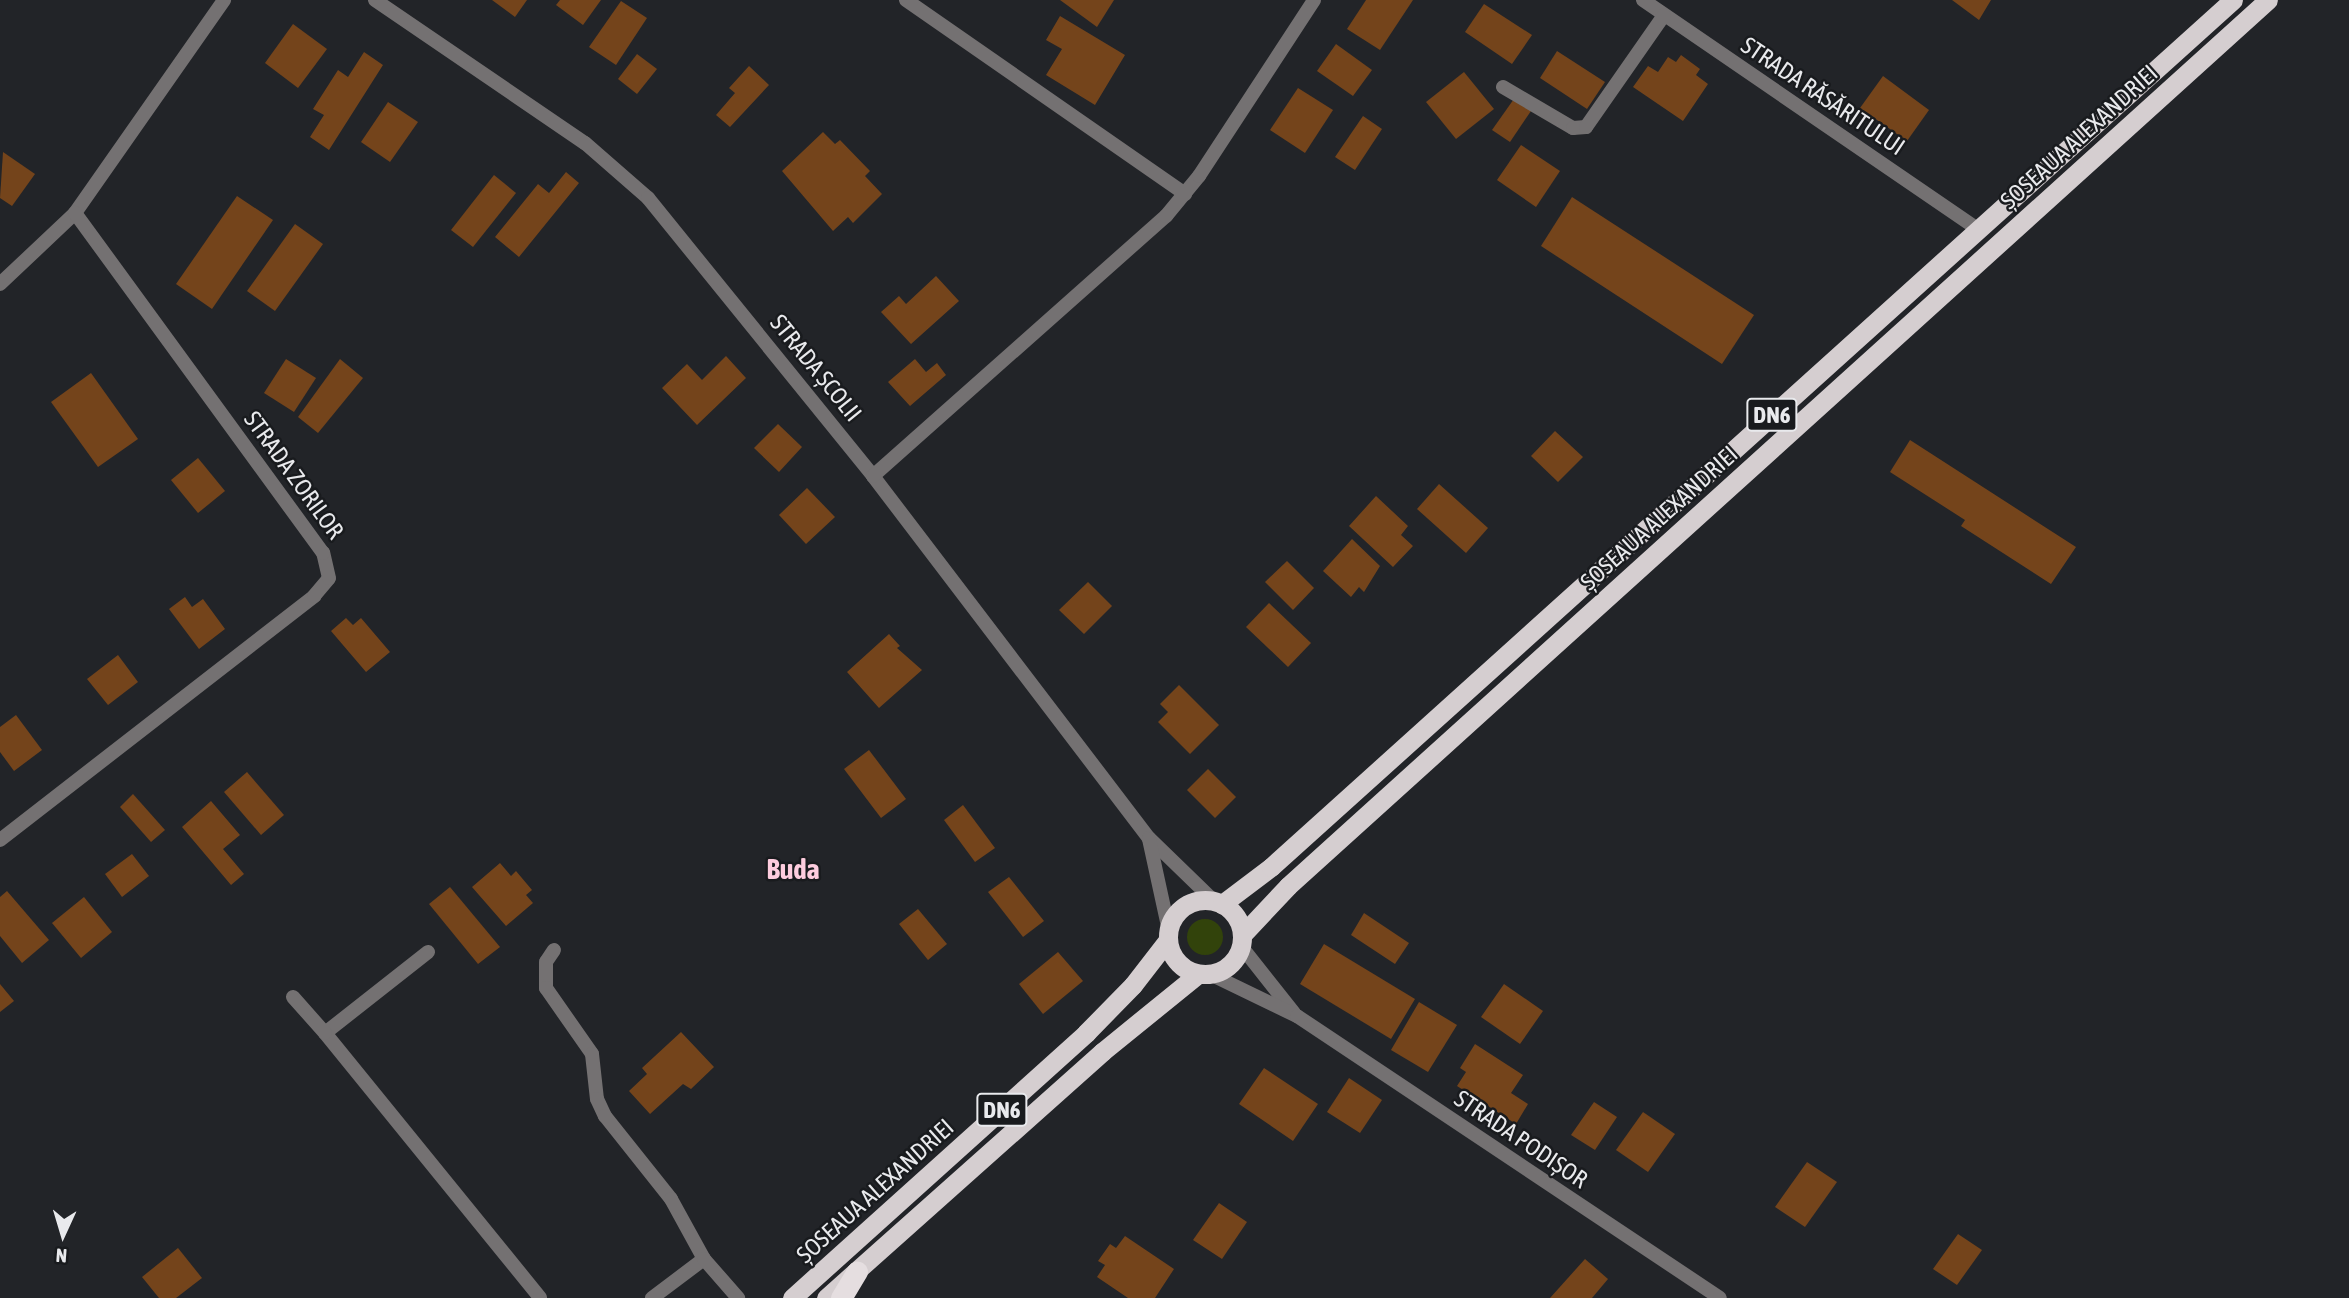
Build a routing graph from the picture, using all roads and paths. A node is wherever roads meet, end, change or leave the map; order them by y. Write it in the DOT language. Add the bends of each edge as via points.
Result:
graph roads {
  1 [pos="224,0"];
  2 [pos="375,0"];
  3 [pos="906,0"];
  4 [pos="1314,0"];
  5 [pos="1643,0"];
  6 [pos="2233,0"];
  7 [pos="2268,0"];
  8 [pos="1664,15"];
  9 [pos="1503,87"];
  10 [pos="1185,194"];
  11 [pos="75,213"];
  12 [pos="1977,229"];
  13 [pos="0,284"];
  14 [pos="873,476"];
  15 [pos="1149,838"];
  16 [pos="0,840"];
  17 [pos="1218,902"];
  18 [pos="1168,934"];
  19 [pos="1242,940"];
  20 [pos="554,950"];
  21 [pos="428,952"];
  22 [pos="1204,974"];
  23 [pos="293,997"];
  24 [pos="1297,1016"];
  25 [pos="325,1033"];
  26 [pos="704,1259"];
  27 [pos="858,1271"];
  28 [pos="540,1298"];
  29 [pos="652,1298"];
  30 [pos="737,1298"];
  31 [pos="792,1298"];
  32 [pos="826,1298"];
  33 [pos="841,1298"];
  34 [pos="1720,1298"];
  1 -- 11 [label="street"];
  2 -- 14 [label="street, STRADA ȘCOLII" via="585,144 649,198"];
  3 -- 10 [label="street"];
  4 -- 10 [label="street"];
  5 -- 8 [label="street, STRADA RĂSĂRITULUI"];
  6 -- 12 [label="highway, ȘOSEAUA ALEXANDRIEI / DN6"];
  7 -- 19 [label="highway, ȘOSEAUA ALEXANDRIEI / DN6" via="1298,877"];
  8 -- 9 [label="street" via="1586,127 1573,128"];
  8 -- 12 [label="street, STRADA RĂSĂRITULUI"];
  10 -- 14 [label="street"];
  11 -- 13 [label="street"];
  11 -- 16 [label="street, STRADA ZORILOR" via="323,553 329,578 313,596"];
  12 -- 17 [label="highway, ȘOSEAUA ALEXANDRIEI / DN6" via="1271,867"];
  14 -- 15 [label="street, STRADA ȘCOLII"];
  15 -- 17 [label="street, STRADA ȘCOLII"];
  15 -- 18 [label="street, STRADA ȘCOLII"];
  17 -- 18 [label="highway, ȘOSEAUA ALEXANDRIEI / DN6" via="1186,904"];
  17 -- 19 [label="highway" via="1236,917"];
  18 -- 22 [label="highway" via="1178,964"];
  18 -- 31 [label="highway, ȘOSEAUA ALEXANDRIEI / DN6" via="1133,985 1086,1033"];
  19 -- 22 [label="highway, ȘOSEAUA ALEXANDRIEI / DN6" via="1230,965"];
  19 -- 24 [label="street, STRADA PODIȘOR"];
  20 -- 26 [label="street" via="545,962 546,988 592,1054 597,1099 605,1116 671,1199"];
  21 -- 25 [label="street"];
  22 -- 24 [label="street, STRADA PODIȘOR"];
  22 -- 27 [label="highway, ȘOSEAUA ALEXANDRIEI / DN6" via="1102,1052"];
  23 -- 25 [label="street"];
  24 -- 34 [label="street, STRADA PODIȘOR"];
  25 -- 28 [label="street"];
  26 -- 29 [label="street"];
  26 -- 30 [label="street"];
  27 -- 32 [label="highway, ȘOSEAUA ALEXANDRIEI / DN6"];
  27 -- 33 [label="highway"];
}
